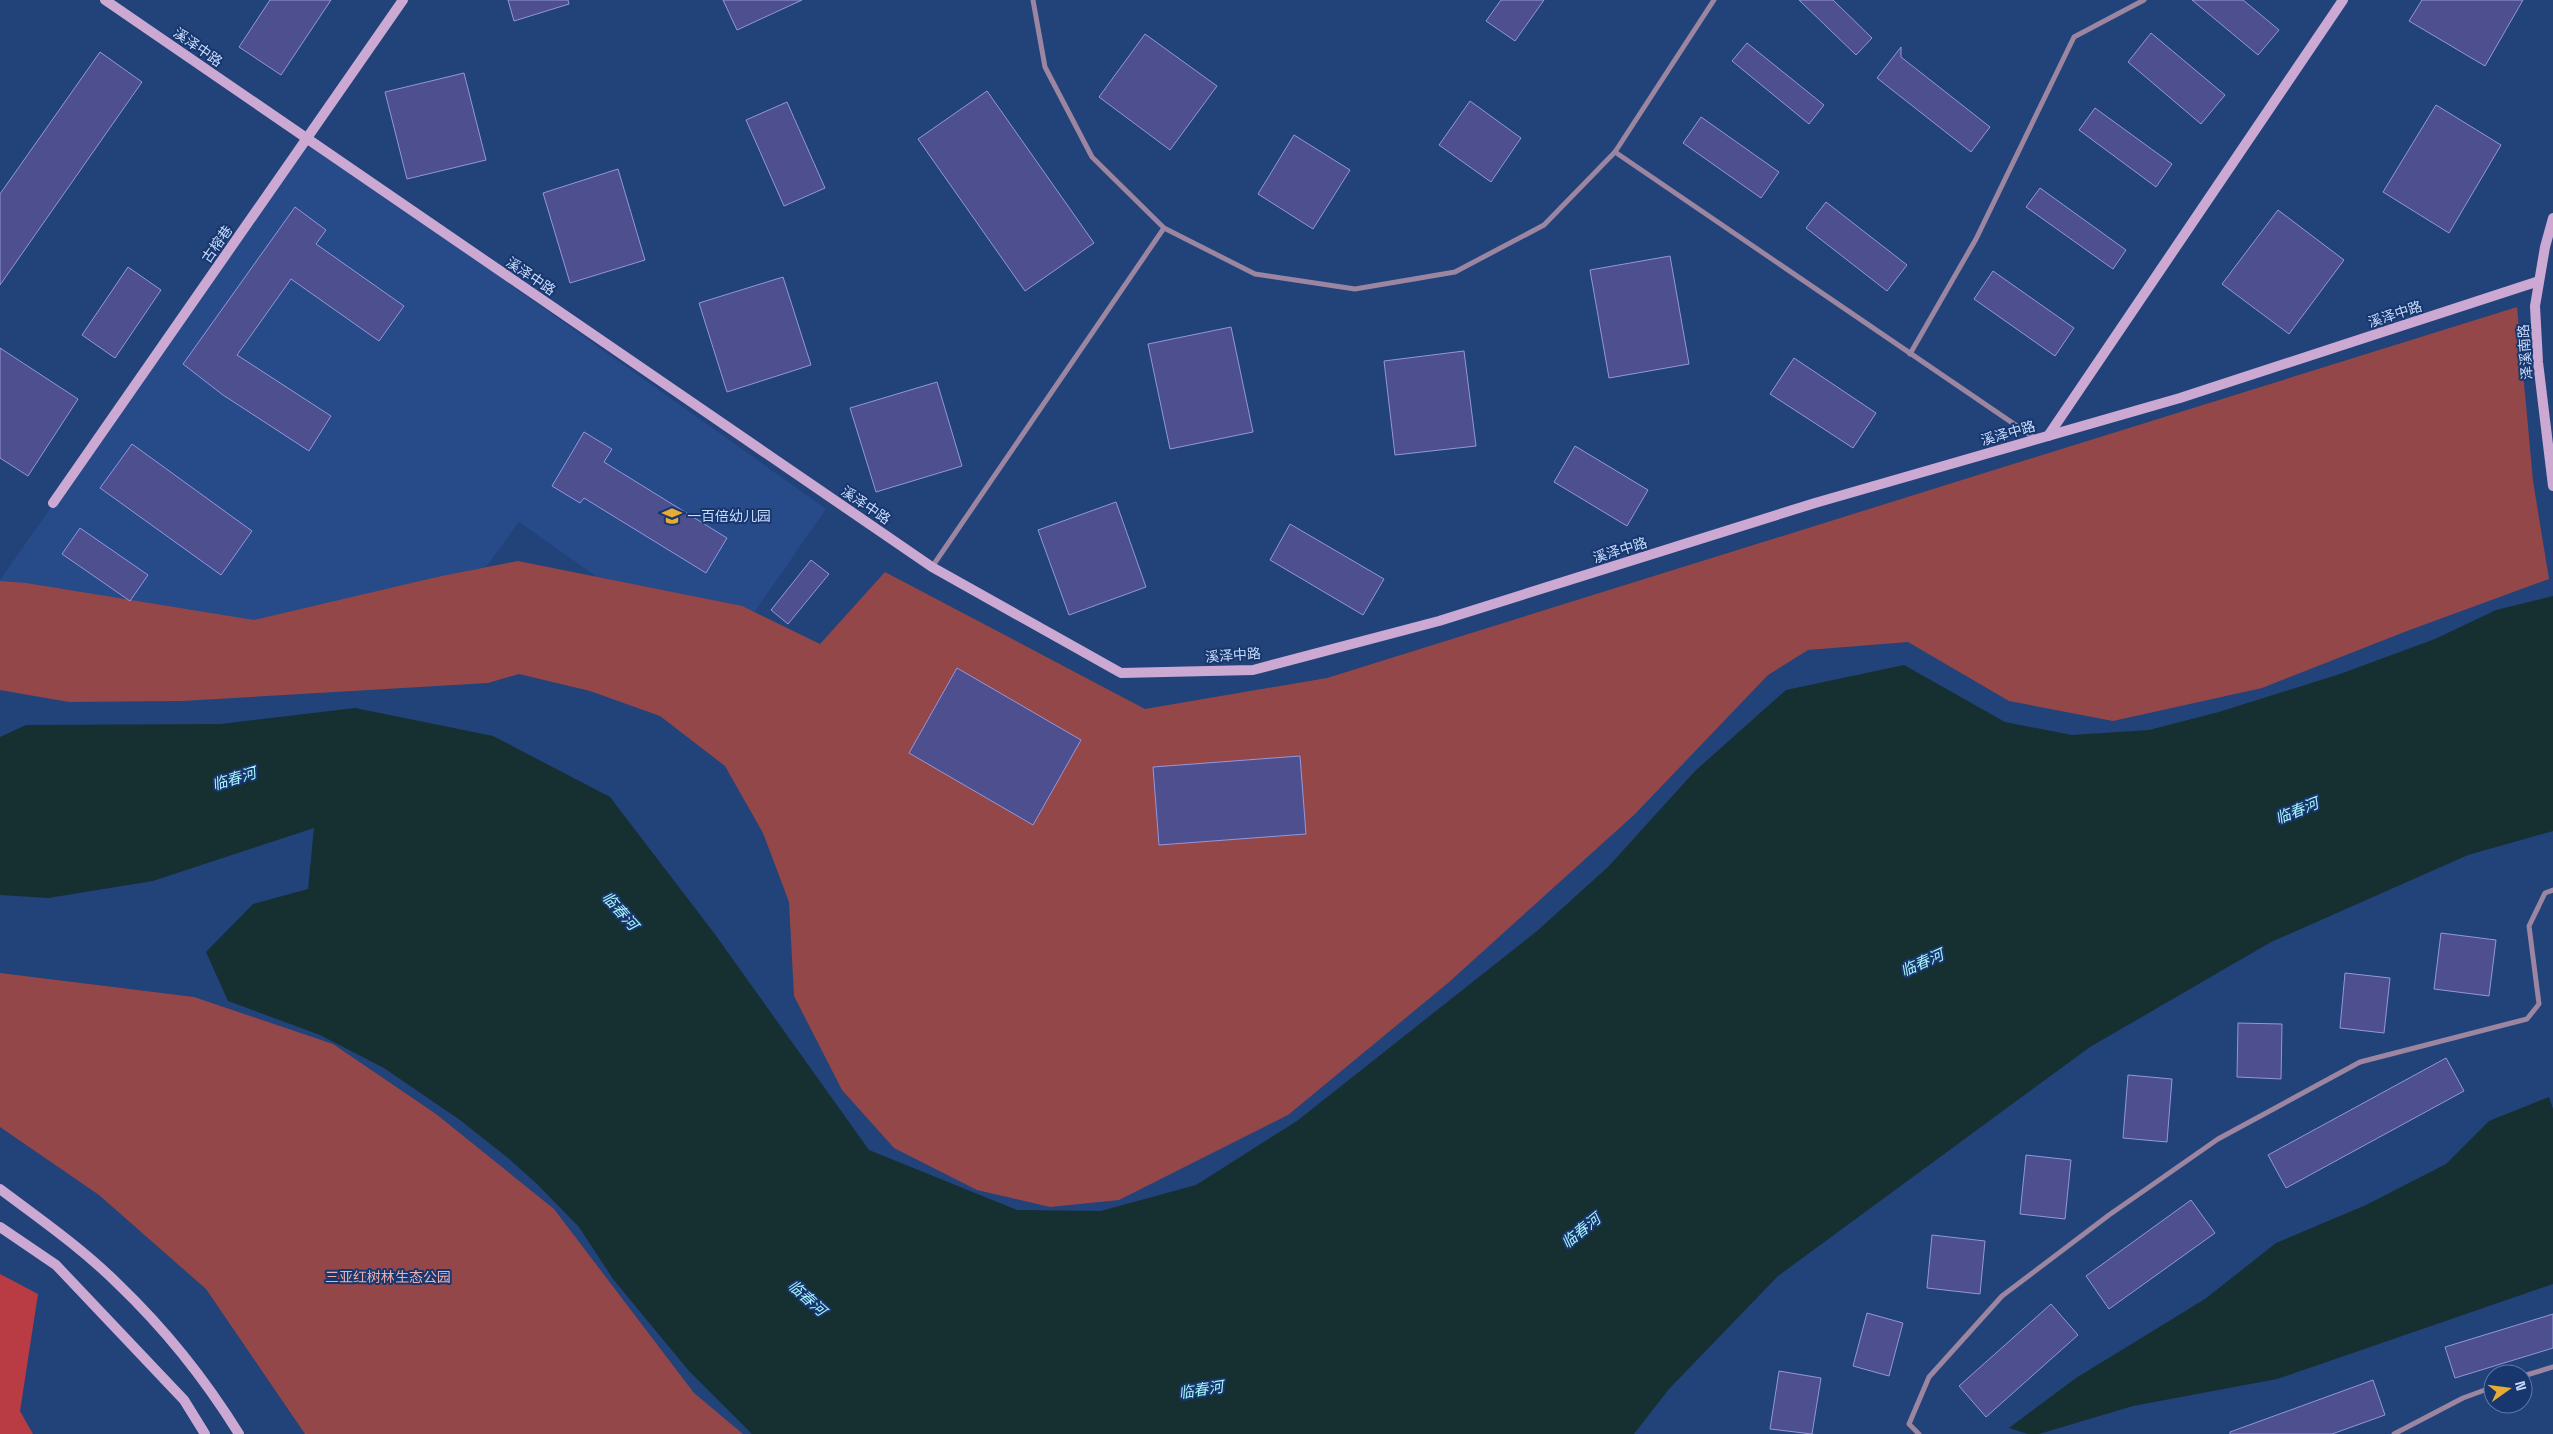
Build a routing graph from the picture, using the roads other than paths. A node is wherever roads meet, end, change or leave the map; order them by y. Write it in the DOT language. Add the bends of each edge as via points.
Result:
graph roads {
  1 [pos="106,0"];
  2 [pos="403,0"];
  3 [pos="1033,0"];
  4 [pos="1714,0"];
  5 [pos="2144,0"];
  6 [pos="2343,0"];
  7 [pos="306,139"];
  8 [pos="1615,152"];
  9 [pos="2553,218"];
  10 [pos="1164,228"];
  11 [pos="2539,281"];
  12 [pos="1910,354"];
  13 [pos="2048,436"];
  14 [pos="2036,440"];
  15 [pos="2553,486"];
  16 [pos="52,503"];
  17 [pos="932,567"];
  18 [pos="2553,890"];
  19 [pos="0,1189"];
  20 [pos="0,1227"];
  21 [pos="2553,1367"];
  22 [pos="2533,1373"];
  23 [pos="2483,1391"];
  24 [pos="205,1434"];
  25 [pos="239,1434"];
  26 [pos="1918,1434"];
  27 [pos="2394,1434"];
  1 -- 7 [label="street, 溪泽中路"];
  2 -- 7 [label="street, 古榕巷"];
  3 -- 10 [label="street" via="1044,66 1092,157"];
  4 -- 8 [label="street"];
  5 -- 12 [label="street" via="2074,37 1976,239"];
  6 -- 13 [label="street"];
  7 -- 16 [label="street, 古榕巷"];
  7 -- 17 [label="street, 溪泽中路"];
  8 -- 10 [label="street" via="1544,225 1454,272 1355,289 1255,274"];
  8 -- 12 [label="street"];
  9 -- 11 [label="street, 泽溪南路"];
  10 -- 17 [label="street"];
  11 -- 13 [label="street, 溪泽中路" via="2180,398"];
  11 -- 15 [label="street, 泽溪南路" via="2535,306 2538,362"];
  12 -- 14 [label="street"];
  13 -- 14 [label="street, 溪泽中路"];
  14 -- 17 [label="street, 溪泽中路" via="1815,503 1439,621 1253,670 1121,673"];
  18 -- 26 [label="street" via="2545,893 2530,926 2539,1004 2527,1019 2360,1062 2218,1139 2109,1215 2002,1296 1928,1377 1909,1424"];
  19 -- 25 [label="street" via="117,1282 204,1380"];
  20 -- 24 [label="street" via="56,1265 184,1400"];
  21 -- 22 [label="street"];
  23 -- 27 [label="street"];
}
